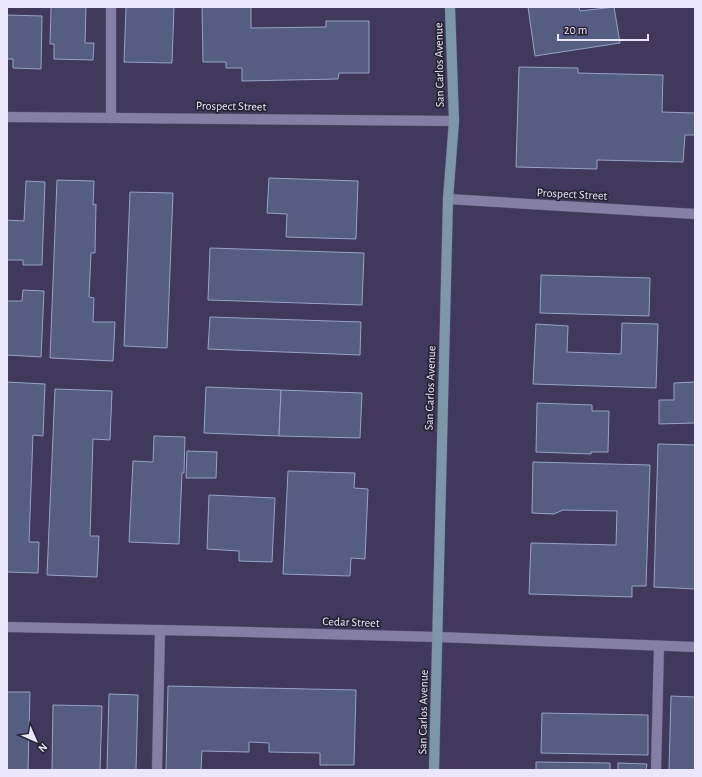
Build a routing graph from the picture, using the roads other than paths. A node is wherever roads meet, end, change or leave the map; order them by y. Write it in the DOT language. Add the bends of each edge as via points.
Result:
graph roads {
  1 [pos="111,7"];
  2 [pos="450,7"];
  3 [pos="7,117"];
  4 [pos="111,118"];
  5 [pos="454,121"];
  6 [pos="448,199"];
  7 [pos="695,214"];
  8 [pos="7,627"];
  9 [pos="160,630"];
  10 [pos="438,637"];
  11 [pos="659,646"];
  12 [pos="695,647"];
  13 [pos="157,770"];
  14 [pos="434,770"];
  15 [pos="656,770"];
  1 -- 4 [label="street"];
  2 -- 5 [label="main road, San Carlos Avenue"];
  3 -- 4 [label="street, Prospect Street"];
  4 -- 5 [label="street, Prospect Street"];
  5 -- 6 [label="main road, San Carlos Avenue"];
  6 -- 7 [label="street, Prospect Street"];
  6 -- 10 [label="main road, San Carlos Avenue"];
  8 -- 9 [label="street, Cedar Street"];
  9 -- 10 [label="street, Cedar Street"];
  9 -- 13 [label="street"];
  10 -- 11 [label="street, Cedar Street"];
  10 -- 14 [label="main road, San Carlos Avenue"];
  11 -- 12 [label="street, Cedar Street"];
  11 -- 15 [label="street"];
}
